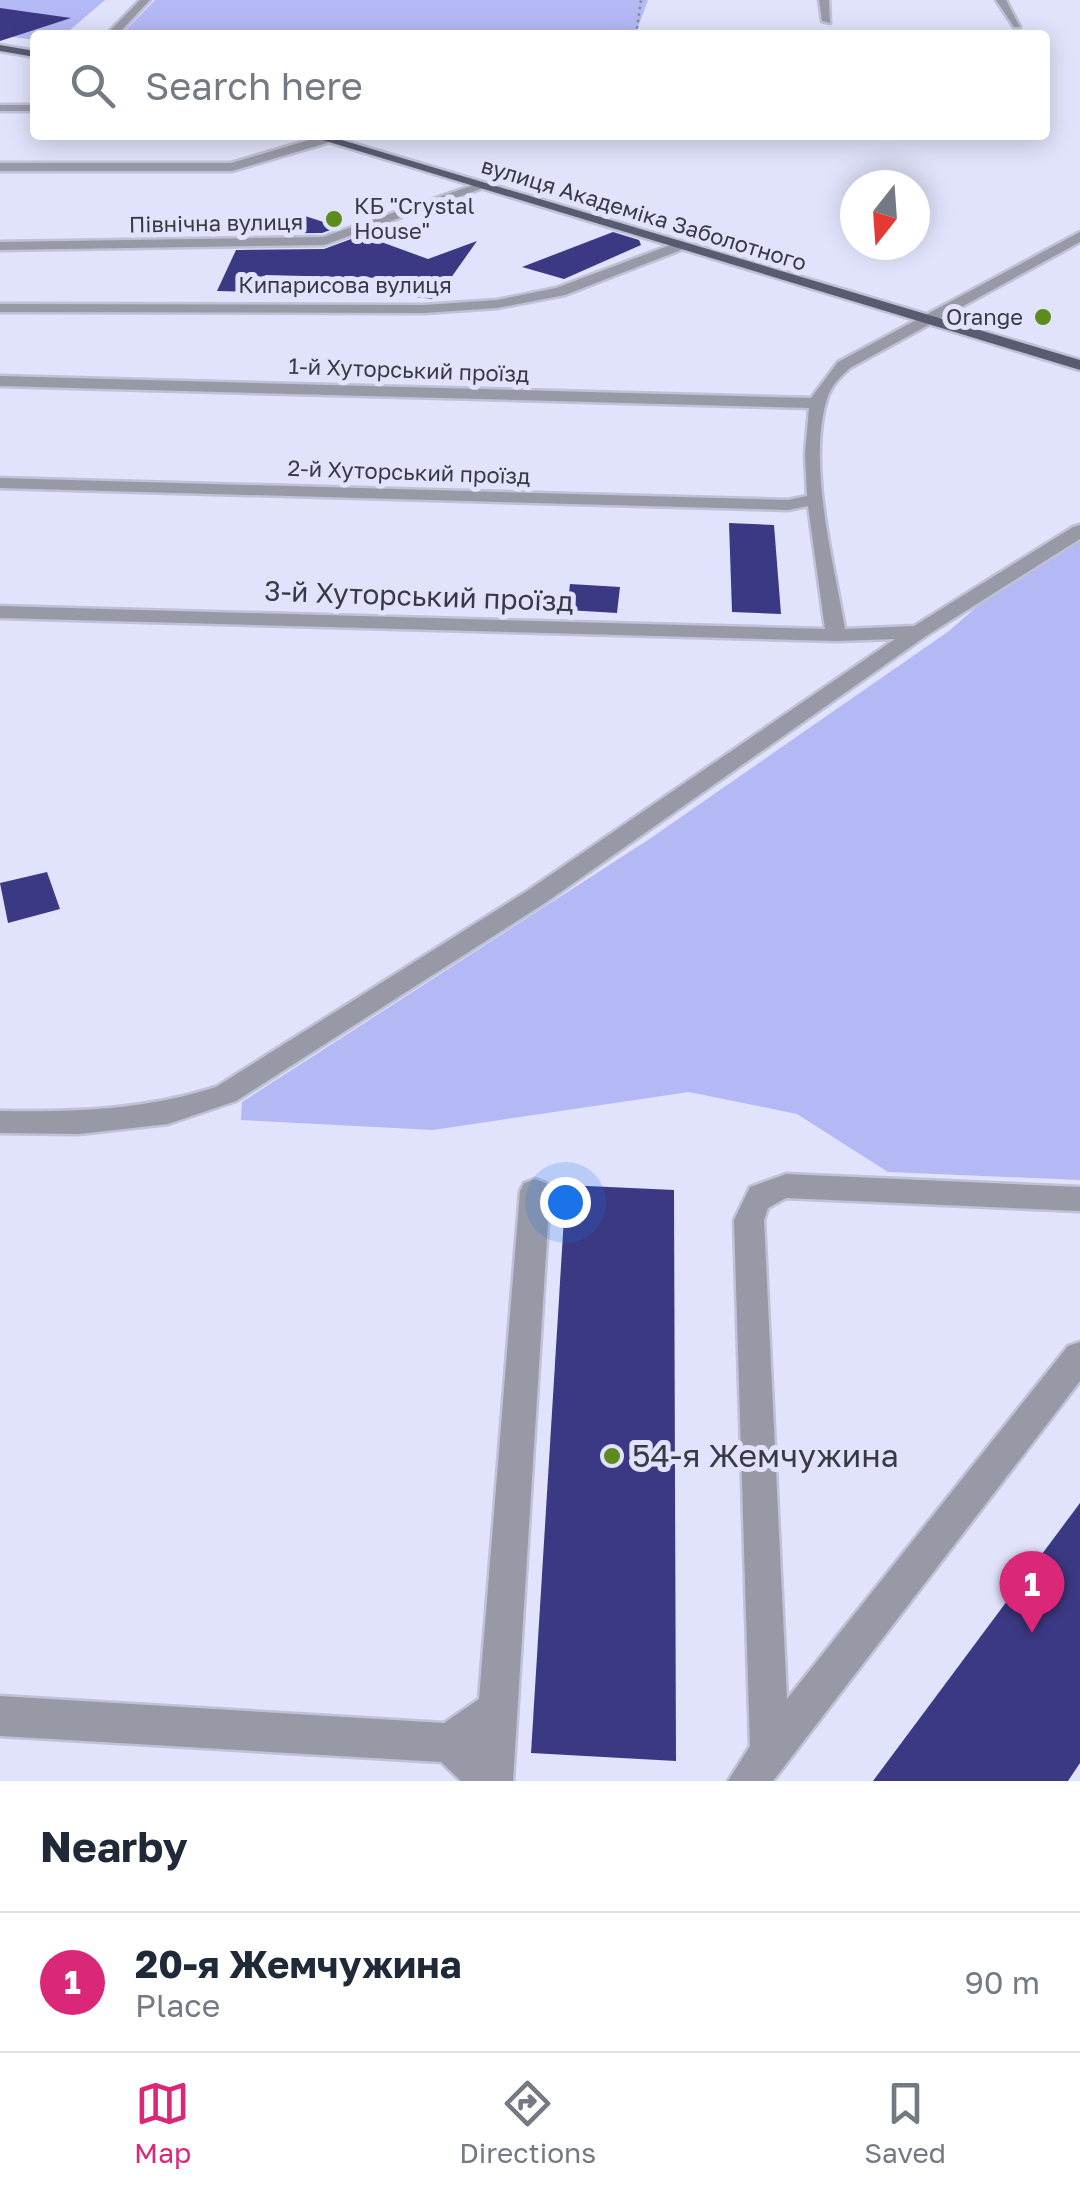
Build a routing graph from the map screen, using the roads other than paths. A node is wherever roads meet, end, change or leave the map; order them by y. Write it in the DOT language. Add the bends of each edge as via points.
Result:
graph roads {
  1 [pos="143,0"];
  2 [pos="824,0"];
  3 [pos="1001,0"];
  4 [pos="827,21"];
  5 [pos="1017,25"];
  6 [pos="115,30"];
  7 [pos="0,48"];
  8 [pos="30,53"];
  9 [pos="0,108"];
  10 [pos="30,108"];
  11 [pos="310,140"];
  12 [pos="329,140"];
  13 [pos="0,167"];
  14 [pos="483,186"];
  15 [pos="1080,236"];
  16 [pos="680,245"];
  17 [pos="0,246"];
  18 [pos="0,308"];
  19 [pos="926,319"];
  20 [pos="1080,366"];
  21 [pos="0,381"];
  22 [pos="817,403"];
  23 [pos="0,483"];
  24 [pos="816,499"];
  25 [pos="1080,531"];
  26 [pos="0,612"];
  27 [pos="919,632"];
  28 [pos="836,635"];
  29 [pos="0,1122"];
  30 [pos="535,1191"];
  31 [pos="1080,1198"];
  32 [pos="1080,1356"];
  33 [pos="498,1710"];
  34 [pos="0,1716"];
  35 [pos="449,1742"];
  36 [pos="759,1767"];
  37 [pos="492,1781"];
  1 -- 6 [label="street"];
  2 -- 4 [label="street"];
  3 -- 5 [label="street"];
  7 -- 8 [label="main road"];
  9 -- 10 [label="street"];
  11 -- 13 [label="street" via="232,166"];
  12 -- 14 [label="main road, вулиця Академіка Заболотного"];
  14 -- 16 [label="main road, вулиця Академіка Заболотного"];
  14 -- 17 [label="street, Північна вулиця" via="324,241"];
  15 -- 19 [label="street"];
  16 -- 18 [label="street, Кипарисова вулиця" via="560,292 498,304"];
  16 -- 19 [label="main road, вулиця Академіка Заболотного"];
  19 -- 20 [label="main road, вулиця Академіка Заболотного"];
  19 -- 22 [label="street" via="844,364"];
  21 -- 22 [label="street, 1-й Хуторський проїзд"];
  22 -- 24 [label="street"];
  23 -- 24 [label="street, 2-й Хуторський проїзд" via="788,505"];
  24 -- 28 [label="street"];
  25 -- 27 [label="street"];
  26 -- 28 [label="street, 3-й Хуторський проїзд"];
  27 -- 28 [label="street, 3-й Хуторський проїзд"];
  27 -- 29 [label="street" via="536,897 226,1094 168,1113 78,1123"];
  30 -- 33 [label="street"];
  31 -- 36 [label="street" via="786,1186 769,1188 752,1206"];
  32 -- 36 [label="street"];
  33 -- 35 [label="street"];
  33 -- 37 [label="street"];
  34 -- 35 [label="street"];
  35 -- 37 [label="street"];
}
